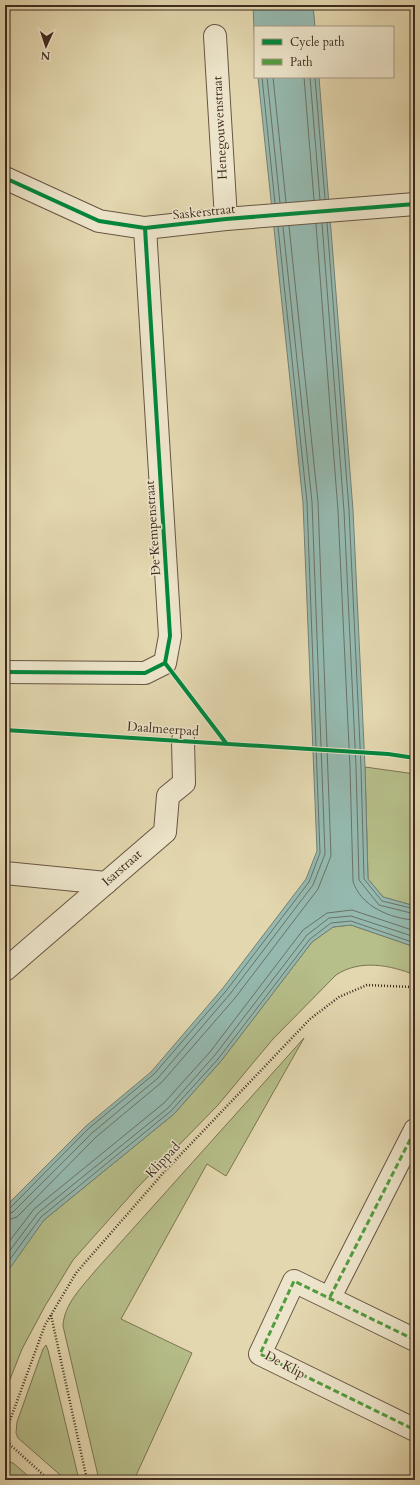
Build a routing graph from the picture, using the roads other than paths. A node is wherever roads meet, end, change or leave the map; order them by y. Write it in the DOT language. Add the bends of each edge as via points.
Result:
graph roads {
  1 [pos="215,36"];
  2 [pos="5,178"];
  3 [pos="415,204"];
  4 [pos="236,218"];
  5 [pos="145,228"];
  6 [pos="5,672"];
  7 [pos="183,740"];
  8 [pos="5,873"];
  9 [pos="106,883"];
  10 [pos="5,970"];
  11 [pos="415,1130"];
  12 [pos="330,1297"];
  13 [pos="415,1340"];
  14 [pos="415,1430"];
  1 -- 4 [label="street, Henegouwenstraat"];
  2 -- 5 [label="street, Saskerstraat" via="99,221"];
  3 -- 4 [label="street, Saskerstraat"];
  4 -- 5 [label="street, Saskerstraat"];
  5 -- 6 [label="street, De Kempenstraat" via="170,636 165,663 145,673"];
  7 -- 9 [label="street, Isarstraat" via="184,783 168,796 165,832"];
  8 -- 9 [label="street"];
  9 -- 10 [label="street, Isarstraat"];
  11 -- 12 [label="street"];
  12 -- 13 [label="street, De Klip"];
  12 -- 14 [label="street, De Klip" via="294,1281 260,1354"];
}
